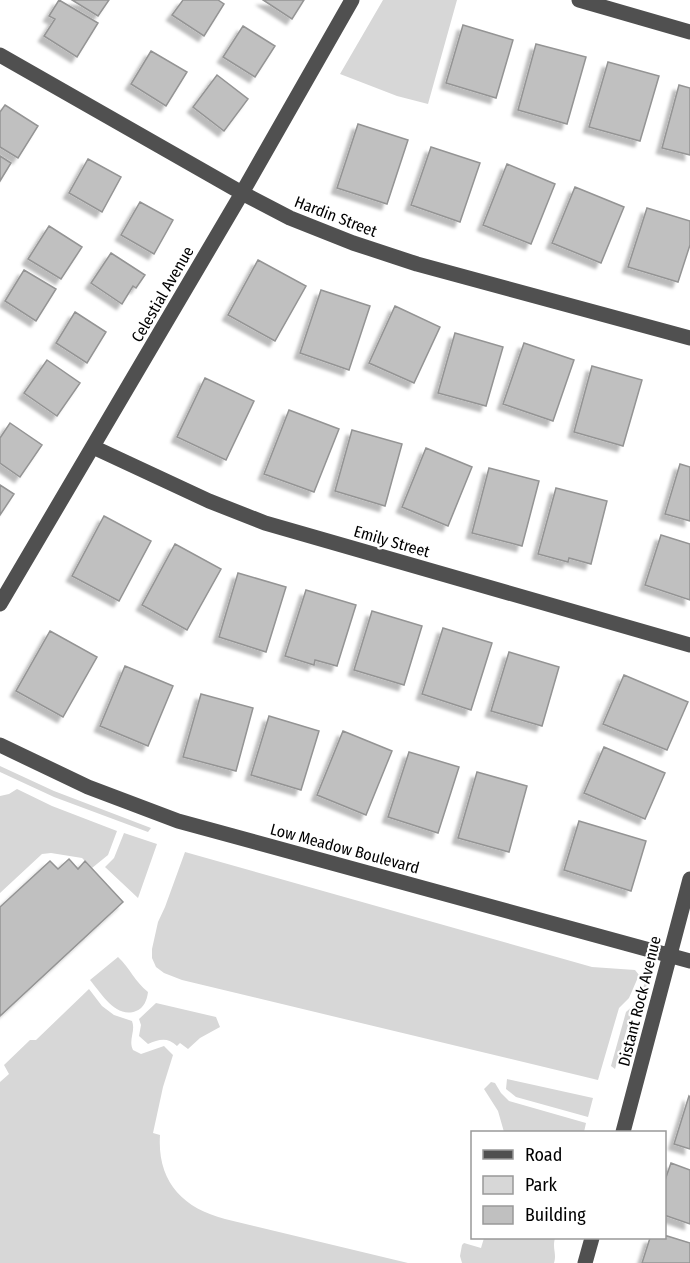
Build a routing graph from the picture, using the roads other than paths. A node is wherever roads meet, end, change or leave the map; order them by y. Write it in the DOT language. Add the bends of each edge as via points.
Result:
graph roads {
  1 [pos="352,0"];
  2 [pos="579,0"];
  3 [pos="690,32"];
  4 [pos="0,55"];
  5 [pos="242,193"];
  6 [pos="690,338"];
  7 [pos="93,447"];
  8 [pos="0,604"];
  9 [pos="690,645"];
  10 [pos="0,745"];
  11 [pos="690,879"];
  12 [pos="669,955"];
  13 [pos="690,961"];
  14 [pos="623,1131"];
  15 [pos="592,1239"];
  16 [pos="585,1263"];
  1 -- 5 [label="street, Celestial Avenue"];
  2 -- 3 [label="street"];
  4 -- 5 [label="street, Hardin Street"];
  5 -- 6 [label="street, Hardin Street" via="352,243"];
  5 -- 7 [label="street, Celestial Avenue"];
  7 -- 8 [label="street, Celestial Avenue"];
  7 -- 9 [label="street, Emily Street" via="265,523"];
  10 -- 12 [label="street, Low Meadow Boulevard" via="88,787 178,821"];
  11 -- 12 [label="street, Distant Rock Avenue"];
  12 -- 13 [label="street, Low Meadow Boulevard"];
  12 -- 14 [label="street, Distant Rock Avenue"];
  15 -- 16 [label="street"];
}
